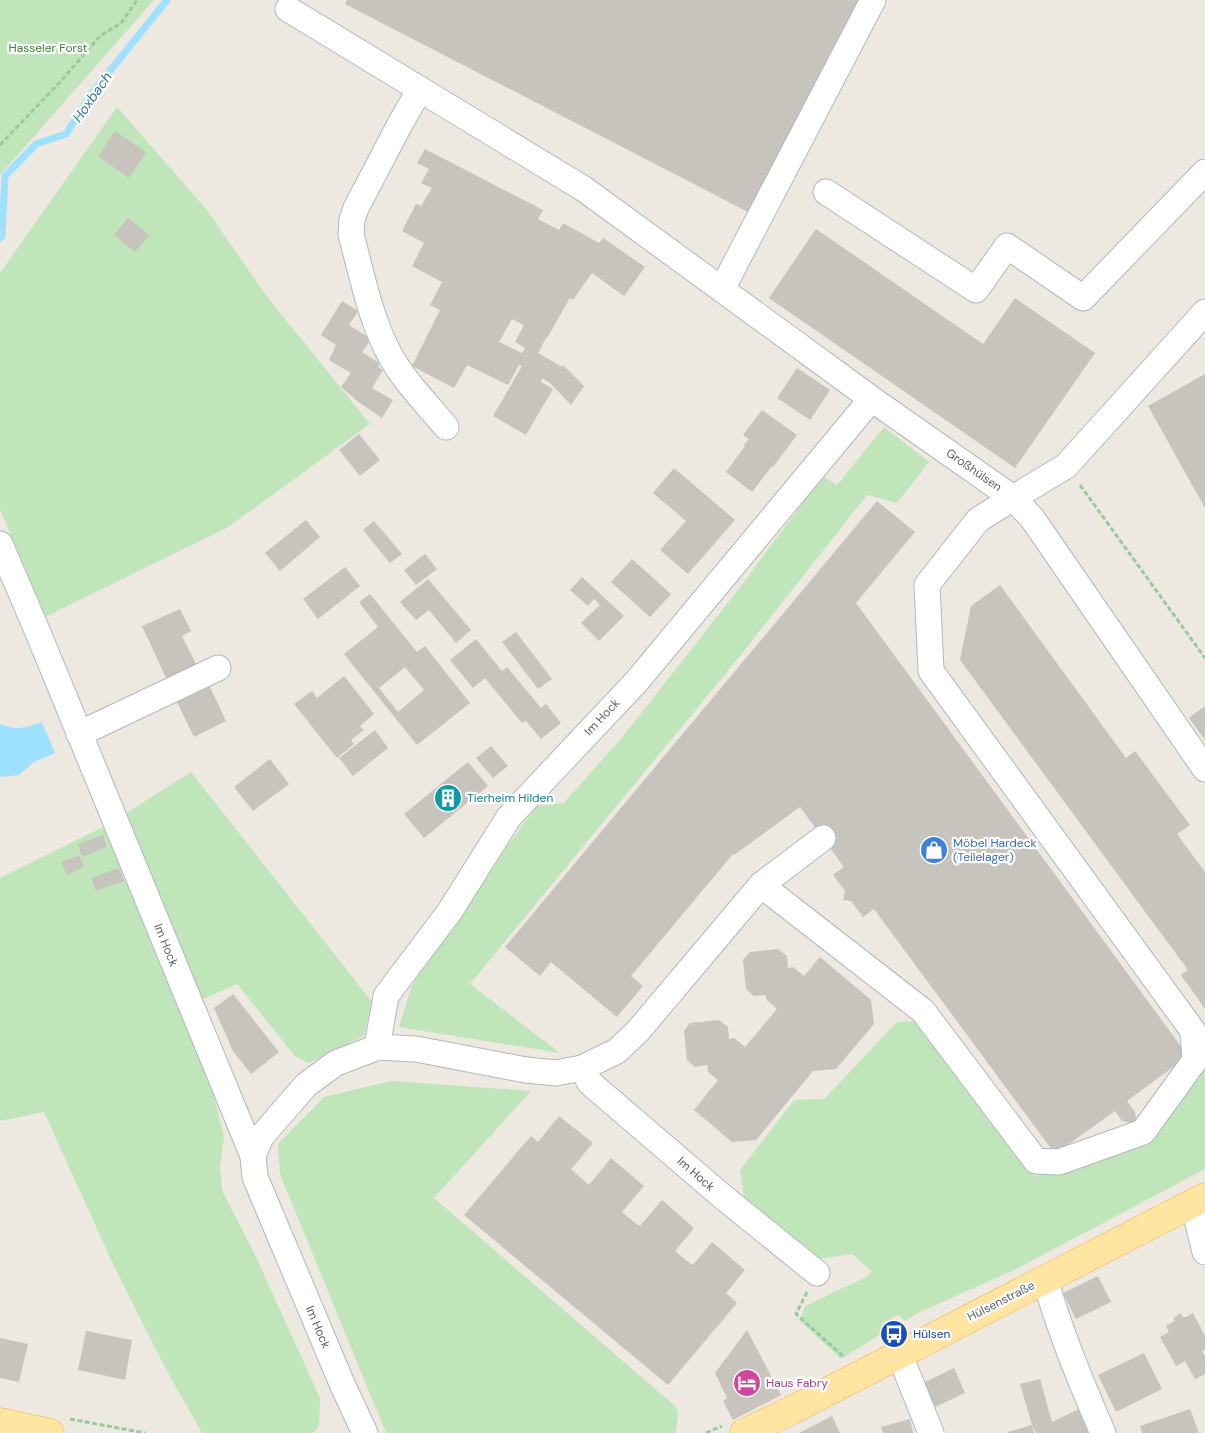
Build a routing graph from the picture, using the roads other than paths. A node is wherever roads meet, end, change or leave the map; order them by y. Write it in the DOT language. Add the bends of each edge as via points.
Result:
graph roads {
  1 [pos="873,0"];
  2 [pos="288,9"];
  3 [pos="420,89"];
  4 [pos="1205,172"];
  5 [pos="826,192"];
  6 [pos="719,287"];
  7 [pos="1205,312"];
  8 [pos="864,408"];
  9 [pos="446,427"];
  10 [pos="1013,498"];
  11 [pos="0,544"];
  12 [pos="218,668"];
  13 [pos="79,734"];
  14 [pos="1205,769"];
  15 [pos="823,838"];
  16 [pos="761,885"];
  17 [pos="377,1047"];
  18 [pos="582,1068"];
  19 [pos="253,1156"];
  20 [pos="1199,1200"];
  21 [pos="1205,1252"];
  22 [pos="817,1273"];
  23 [pos="1045,1279"];
  24 [pos="899,1353"];
  25 [pos="344,1386"];
  26 [pos="0,1422"];
  27 [pos="59,1426"];
  28 [pos="347,1433"];
  29 [pos="365,1433"];
  30 [pos="744,1433"];
  31 [pos="931,1433"];
  32 [pos="1103,1433"];
  1 -- 6 [label="street"];
  2 -- 3 [label="street, Großhülsen"];
  3 -- 6 [label="street, Großhülsen" via="584,189"];
  3 -- 9 [label="street" via="356,208 351,235 377,326 390,356"];
  4 -- 5 [label="street" via="1083,298 1007,246 976,290"];
  6 -- 10 [label="street, Großhülsen"];
  7 -- 10 [label="street, Großhülsen" via="1190,337 1080,464 1066,466"];
  8 -- 17 [label="street, Im Hock" via="637,681 508,817 450,911 386,996"];
  10 -- 14 [label="street" via="1032,518"];
  10 -- 16 [label="street" via="978,520 927,585 931,671 1193,1031 1195,1060 1143,1132 1059,1162 1036,1161 923,1011"];
  11 -- 13 [label="street, Im Hock"];
  12 -- 13 [label="street"];
  13 -- 19 [label="street, Im Hock"];
  15 -- 16 [label="street"];
  16 -- 18 [label="street" via="638,1031 617,1052"];
  17 -- 18 [label="street" via="416,1049 541,1072"];
  17 -- 19 [label="street" via="336,1063 306,1085 261,1137"];
  18 -- 22 [label="street, Im Hock" via="590,1083"];
  19 -- 25 [label="street, Im Hock" via="255,1177"];
  20 -- 21 [label="street"];
  20 -- 23 [label="main road, Hülsenstraße"];
  23 -- 24 [label="main road, Hülsenstraße"];
  23 -- 32 [label="street" via="1072,1360"];
  24 -- 30 [label="main road, Hülsenstraße"];
  24 -- 31 [label="street"];
  25 -- 28 [label="street, Im Hock"];
  25 -- 29 [label="street, Im Hock"];
  26 -- 27 [label="main road"];
}
